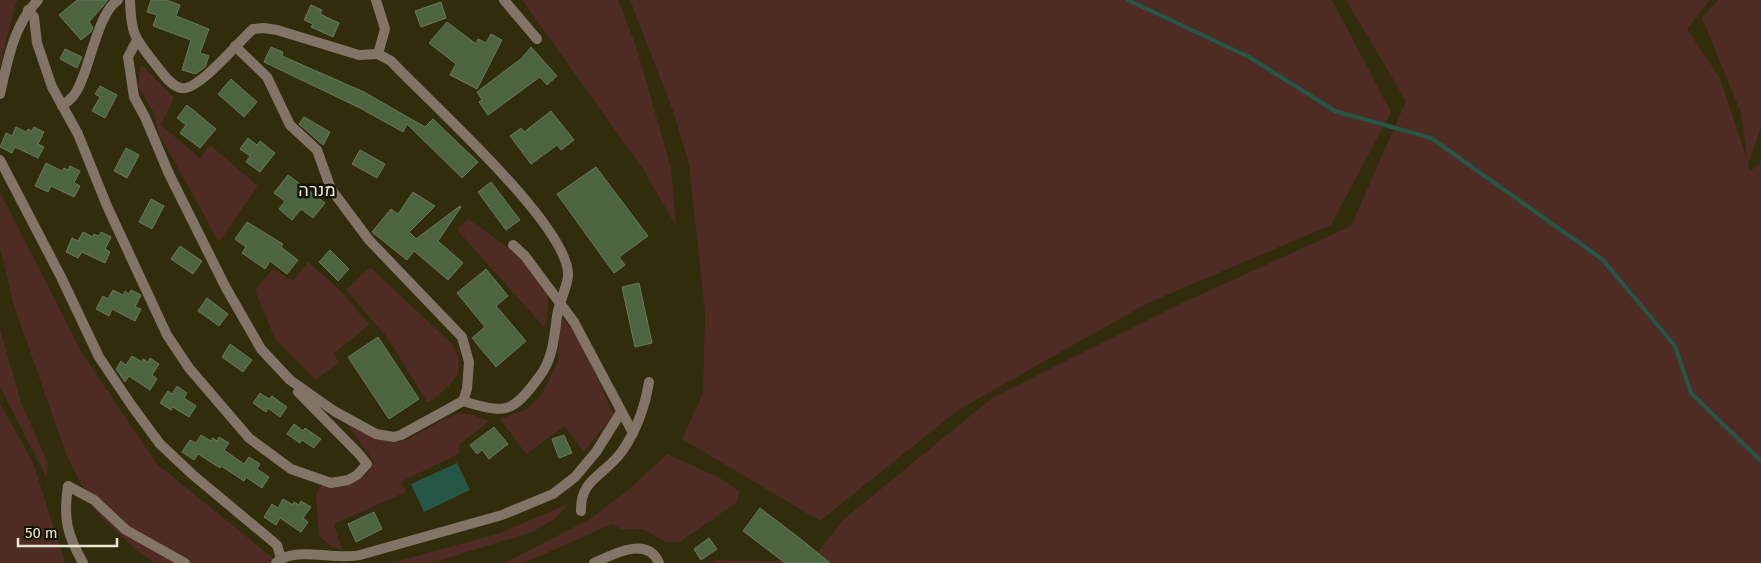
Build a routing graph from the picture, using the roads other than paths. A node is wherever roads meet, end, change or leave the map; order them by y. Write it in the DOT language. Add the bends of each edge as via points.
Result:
graph roads {
  1 [pos="38,0"];
  2 [pos="118,0"];
  3 [pos="130,0"];
  4 [pos="376,0"];
  5 [pos="504,0"];
  6 [pos="28,10"];
  7 [pos="537,39"];
  8 [pos="136,40"];
  9 [pos="235,46"];
  10 [pos="378,54"];
  11 [pos="0,94"];
  12 [pos="62,106"];
  13 [pos="0,160"];
  14 [pos="513,246"];
  15 [pos="559,300"];
  16 [pos="290,380"];
  17 [pos="649,382"];
  18 [pos="463,401"];
  19 [pos="621,412"];
  20 [pos="634,433"];
  21 [pos="581,511"];
  22 [pos="279,560"];
  23 [pos="83,563"];
  24 [pos="186,563"];
  25 [pos="594,563"];
  26 [pos="660,563"];
  1 -- 6 [label="street"];
  2 -- 12 [label="street" via="98,34 74,95"];
  3 -- 8 [label="street"];
  4 -- 10 [label="street" via="385,29"];
  5 -- 7 [label="street"];
  6 -- 11 [label="street" via="14,39"];
  6 -- 12 [label="street" via="34,17 42,63"];
  8 -- 9 [label="street" via="172,83 186,89 202,79"];
  8 -- 16 [label="street" via="128,57 130,78 134,97 157,150 226,288 262,349"];
  9 -- 10 [label="street" via="254,29 264,28 359,55"];
  9 -- 18 [label="street" via="267,77 290,125 317,150 331,189 369,240 462,337 469,362"];
  10 -- 15 [label="street" via="391,61 507,178 542,221 561,253 568,275"];
  12 -- 16 [label="street" via="78,134 107,206 167,335 216,401 249,438 291,469 331,483 348,480 363,471 366,464 359,454 303,398"];
  13 -- 22 [label="street" via="100,357 132,406 160,444 277,545"];
  14 -- 15 [label="street" via="526,256"];
  15 -- 18 [label="street" via="553,348 546,369 520,401 510,408 494,410"];
  15 -- 19 [label="street" via="594,358"];
  16 -- 18 [label="street" via="349,419 386,436 401,435"];
  17 -- 20 [label="street"];
  19 -- 20 [label="street"];
  19 -- 22 [label="street" via="601,445 575,477 547,496 502,515 360,555 347,558 297,554"];
  20 -- 21 [label="street" via="612,464 584,489 580,497"];
  23 -- 24 [label="street" via="68,537 64,508 68,486 94,500 126,530"];
  25 -- 26 [label="street" via="632,548 648,552"];
}
